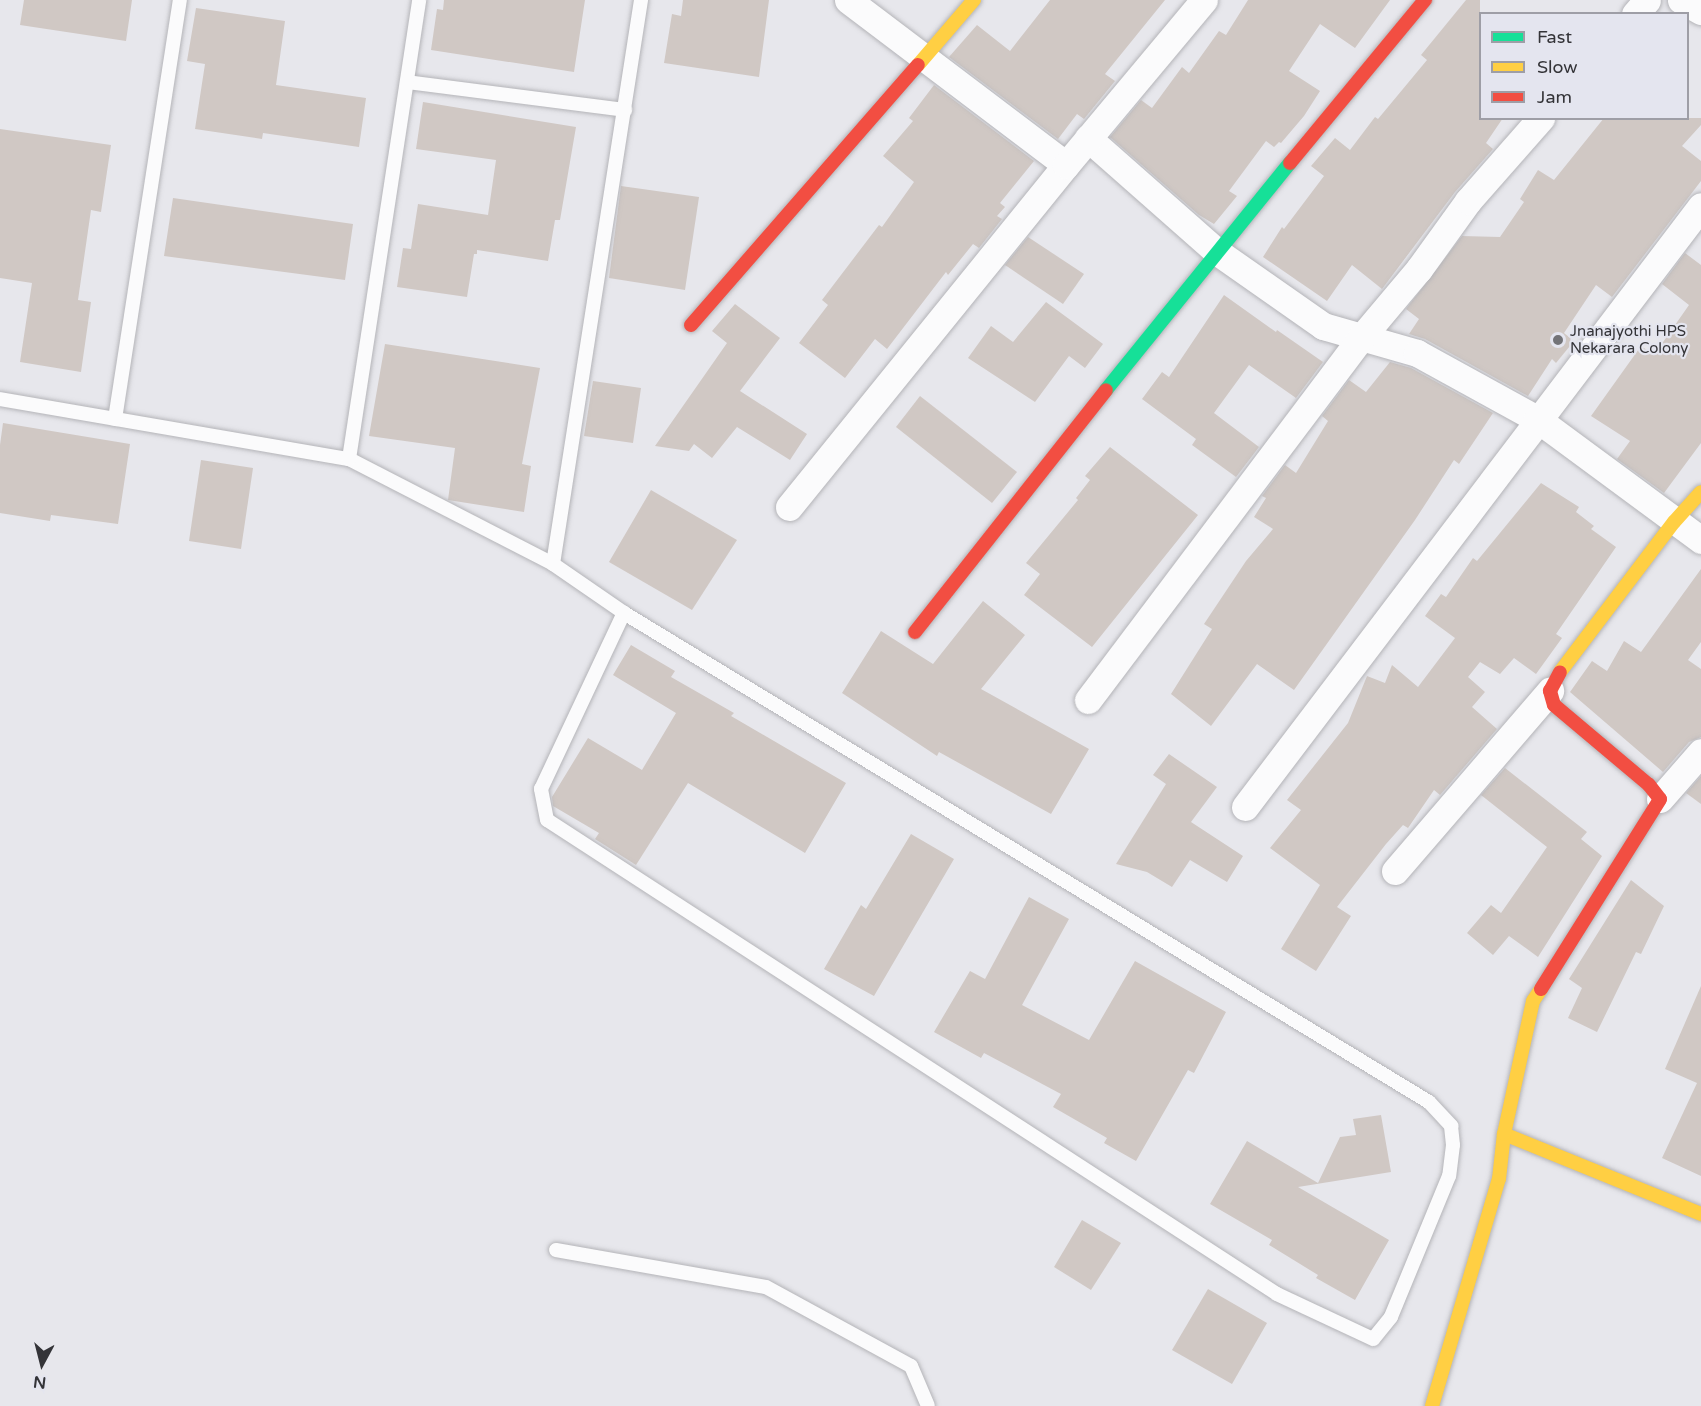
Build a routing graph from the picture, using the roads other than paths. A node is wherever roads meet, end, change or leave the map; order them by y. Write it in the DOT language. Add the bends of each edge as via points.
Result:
graph roads {
  1 [pos="180,0"];
  2 [pos="419,0"];
  3 [pos="641,0"];
  4 [pos="848,0"];
  5 [pos="974,0"];
  6 [pos="1204,0"];
  7 [pos="1425,0"];
  8 [pos="1647,0"];
  9 [pos="1681,0"];
  10 [pos="1701,11"];
  11 [pos="1637,12"];
  12 [pos="924,58"];
  13 [pos="406,82"];
  14 [pos="625,110"];
  15 [pos="1539,120"];
  16 [pos="1088,138"];
  17 [pos="1066,165"];
  18 [pos="1701,206"];
  19 [pos="1215,251"];
  20 [pos="691,325"];
  21 [pos="1361,338"];
  22 [pos="0,399"];
  23 [pos="115,419"];
  24 [pos="1537,419"];
  25 [pos="349,459"];
  26 [pos="1701,492"];
  27 [pos="789,507"];
  28 [pos="1674,522"];
  29 [pos="1701,540"];
  30 [pos="553,564"];
  31 [pos="624,613"];
  32 [pos="915,632"];
  33 [pos="1550,691"];
  34 [pos="1088,700"];
  35 [pos="1701,752"];
  36 [pos="1660,799"];
  37 [pos="1245,807"];
  38 [pos="1395,871"];
  39 [pos="1504,1134"];
  40 [pos="1701,1214"];
  41 [pos="556,1250"];
  42 [pos="928,1406"];
  43 [pos="1432,1406"];
  1 -- 23 [label="lane"];
  2 -- 13 [label="lane"];
  3 -- 14 [label="lane"];
  4 -- 12 [label="street"];
  5 -- 12 [label="street"];
  6 -- 16 [label="street"];
  7 -- 19 [label="street"];
  8 -- 11 [label="street"];
  9 -- 10 [label="street"];
  12 -- 17 [label="street"];
  12 -- 20 [label="street"];
  13 -- 14 [label="lane"];
  13 -- 25 [label="lane"];
  14 -- 30 [label="lane"];
  15 -- 21 [label="street" via="1468,201 1419,269"];
  16 -- 17 [label="street"];
  16 -- 19 [label="street"];
  17 -- 27 [label="street"];
  18 -- 24 [label="street"];
  19 -- 21 [label="street" via="1323,326"];
  19 -- 32 [label="street"];
  21 -- 24 [label="street" via="1417,353"];
  21 -- 34 [label="street"];
  22 -- 23 [label="lane"];
  23 -- 25 [label="lane"];
  24 -- 28 [label="street"];
  24 -- 37 [label="street"];
  25 -- 30 [label="lane"];
  26 -- 28 [label="street"];
  28 -- 29 [label="street"];
  28 -- 33 [label="street" via="1554,680"];
  30 -- 31 [label="lane"];
  31 -- 31 [label="lane" via="541,789 547,820 1277,1294 1373,1339 1391,1317 1449,1176 1452,1126 1429,1102"];
  33 -- 36 [label="street" via="1554,705 1649,785"];
  33 -- 38 [label="street"];
  35 -- 36 [label="street"];
  36 -- 39 [label="street" via="1533,1001"];
  39 -- 40 [label="street"];
  39 -- 43 [label="street" via="1499,1179"];
  41 -- 42 [label="lane" via="766,1287 911,1366"];
}
